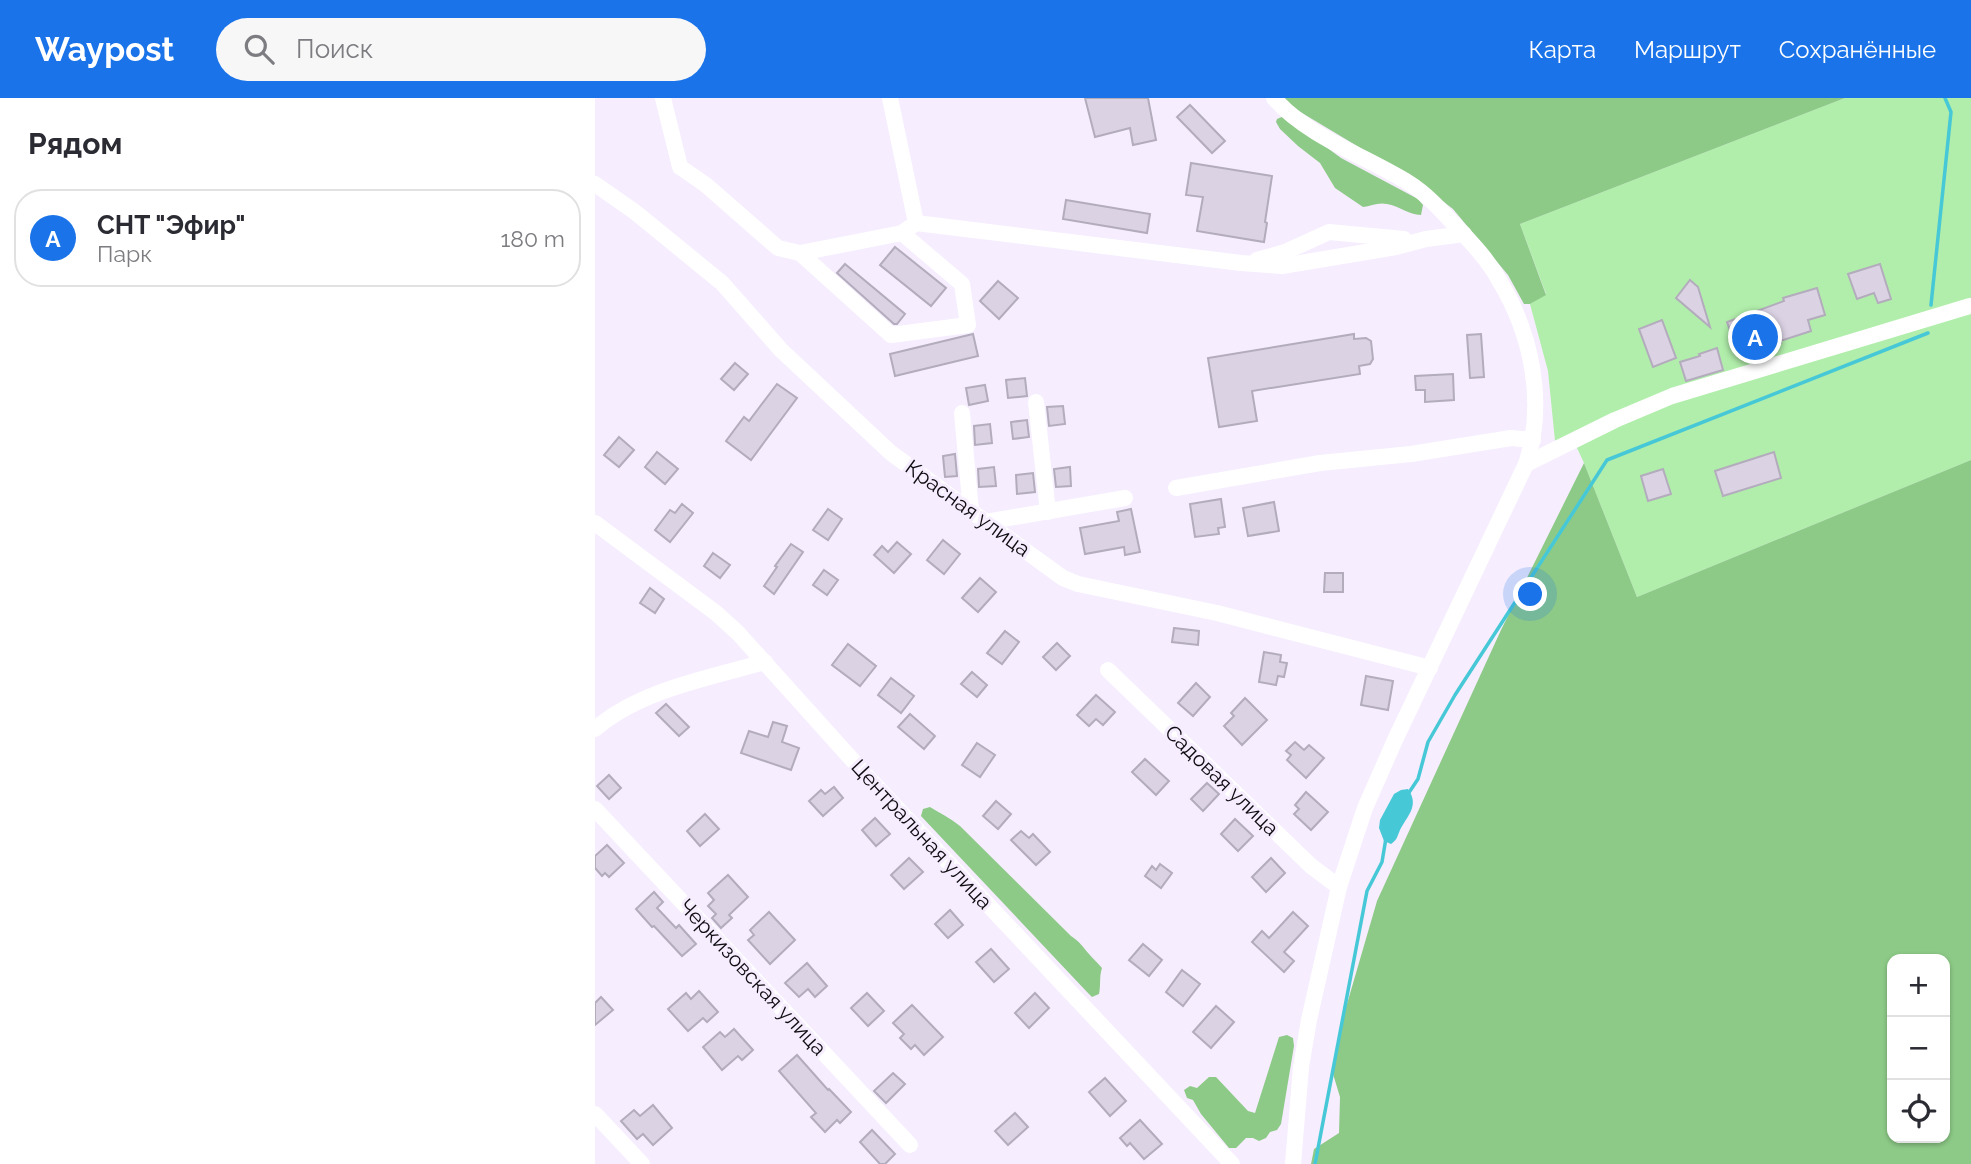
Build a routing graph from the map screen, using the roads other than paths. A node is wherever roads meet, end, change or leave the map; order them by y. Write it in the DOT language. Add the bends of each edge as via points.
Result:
graph roads {
  1 [pos="663,98"];
  2 [pos="890,98"];
  3 [pos="1274,98"];
  4 [pos="595,184"];
  5 [pos="916,223"];
  6 [pos="902,233"];
  7 [pos="1464,234"];
  8 [pos="1426,239"];
  9 [pos="800,253"];
  10 [pos="1241,263"];
  11 [pos="1970,306"];
  12 [pos="1036,402"];
  13 [pos="962,412"];
  14 [pos="1533,440"];
  15 [pos="1526,464"];
  16 [pos="1176,488"];
  17 [pos="1125,498"];
  18 [pos="971,511"];
  19 [pos="1048,512"];
  20 [pos="986,522"];
  21 [pos="595,523"];
  22 [pos="765,662"];
  23 [pos="1430,668"];
  24 [pos="1108,670"];
  25 [pos="595,729"];
  26 [pos="595,809"];
  27 [pos="1339,887"];
  28 [pos="595,1114"];
  29 [pos="911,1146"];
  30 [pos="642,1164"];
  31 [pos="1232,1164"];
  32 [pos="1293,1164"];
  1 -- 9 [label="street" via="680,167 778,248"];
  2 -- 5 [label="street"];
  3 -- 7 [label="street" via="1298,121 1410,184"];
  4 -- 18 [label="street, Красная улица" via="722,283 781,350 891,453"];
  5 -- 6 [label="street"];
  5 -- 10 [label="street"];
  6 -- 9 [label="street"];
  6 -- 9 [label="street" via="962,285 968,325 891,335"];
  7 -- 8 [label="street"];
  7 -- 14 [label="street" via="1501,282 1528,347 1534,374"];
  8 -- 10 [label="street" via="1282,266"];
  8 -- 10 [label="street" via="1329,232 1285,252"];
  11 -- 15 [label="street" via="1672,396"];
  12 -- 19 [label="street"];
  13 -- 18 [label="street"];
  14 -- 15 [label="street"];
  14 -- 16 [label="street" via="1511,438 1320,463"];
  15 -- 23 [label="street"];
  17 -- 19 [label="street"];
  18 -- 20 [label="street, Красная улица"];
  19 -- 20 [label="street"];
  20 -- 23 [label="street, Красная улица" via="1078,584 1217,613"];
  21 -- 22 [label="street, Центральная улица" via="716,614"];
  22 -- 25 [label="street" via="657,693 619,710"];
  22 -- 31 [label="street, Центральная улица"];
  23 -- 27 [label="street" via="1365,808"];
  24 -- 27 [label="street, Садовая улица" via="1311,866"];
  26 -- 29 [label="street, Черкизовская улица"];
  27 -- 32 [label="street" via="1301,1067"];
  28 -- 30 [label="street"];
}
